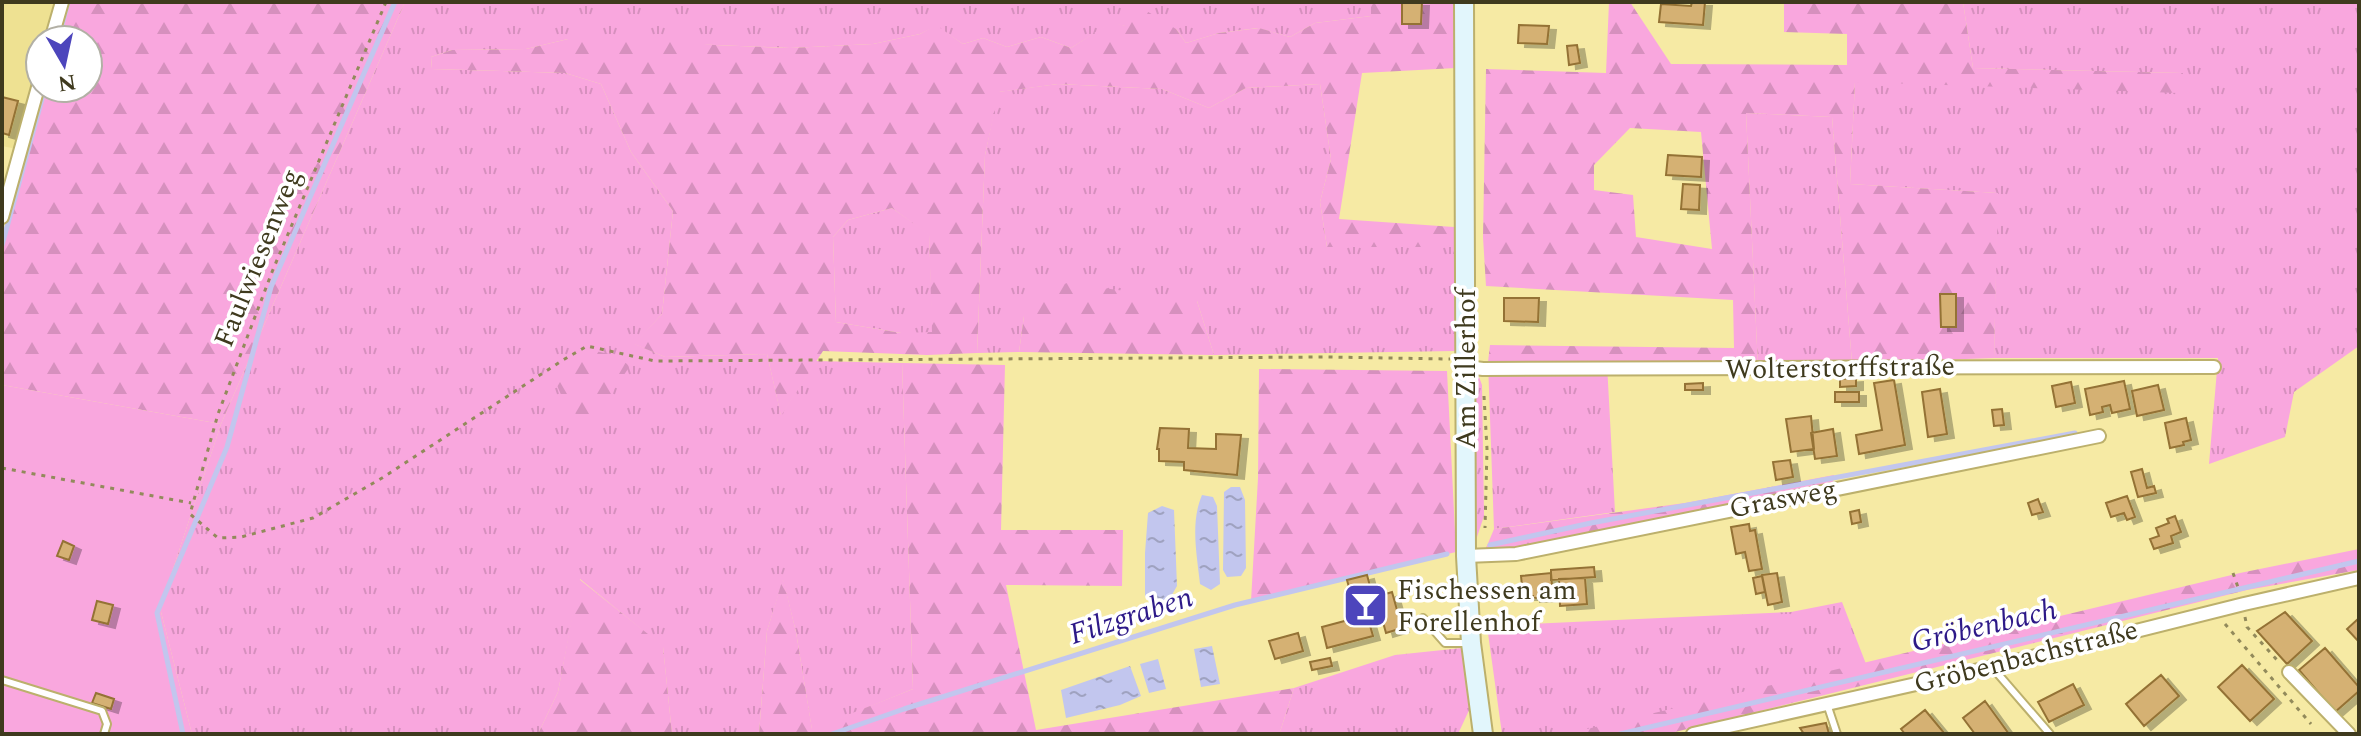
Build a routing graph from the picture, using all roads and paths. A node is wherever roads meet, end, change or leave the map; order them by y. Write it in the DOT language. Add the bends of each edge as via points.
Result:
graph roads {
  1 [pos="62,2"];
  2 [pos="386,2"];
  3 [pos="1464,2"];
  4 [pos="56,24"];
  5 [pos="33,104"];
  6 [pos="2,217"];
  7 [pos="1466,363"];
  8 [pos="2214,367"];
  9 [pos="2099,436"];
  10 [pos="2,468"];
  11 [pos="193,503"];
  12 [pos="1466,556"];
  13 [pos="2233,573"];
  14 [pos="2359,578"];
  15 [pos="2244,604"];
  16 [pos="2214,611"];
  17 [pos="1423,618"];
  18 [pos="1471,643"];
  19 [pos="1992,667"];
  20 [pos="2289,672"];
  21 [pos="2,680"];
  22 [pos="1827,704"];
  23 [pos="2311,724"];
  24 [pos="104,734"];
  25 [pos="1483,734"];
  26 [pos="1693,734"];
  27 [pos="1837,734"];
  28 [pos="2050,734"];
  29 [pos="2349,734"];
  1 -- 4 [label="street"];
  2 -- 11 [label="path, Faulwiesenweg" via="272,272 218,414"];
  3 -- 7 [label="street, Am Zillerhof"];
  5 -- 6 [label="street"];
  7 -- 8 [label="street, Wolterstorffstraße" via="1759,369"];
  7 -- 11 [label="path, Faulwiesenweg" via="1266,357 655,361 587,346 313,518 218,538 190,514"];
  7 -- 12 [label="street, Am Zillerhof"];
  9 -- 12 [label="street, Grasweg" via="1516,554"];
  10 -- 11 [label="path"];
  12 -- 18 [label="street, Am Zillerhof"];
  13 -- 15 [label="path"];
  14 -- 15 [label="street, Gröbenbachstraße"];
  15 -- 16 [label="street, Gröbenbachstraße"];
  15 -- 20 [label="path" via="2247,627"];
  16 -- 19 [label="street, Gröbenbachstraße"];
  16 -- 23 [label="path"];
  17 -- 18 [label="lane" via="1445,643"];
  18 -- 25 [label="street, Am Zillerhof"];
  19 -- 22 [label="street, Gröbenbachstraße"];
  19 -- 28 [label="lane"];
  20 -- 29 [label="street"];
  21 -- 24 [label="lane" via="102,711"];
  22 -- 26 [label="street, Gröbenbachstraße"];
  22 -- 27 [label="lane"];
}
